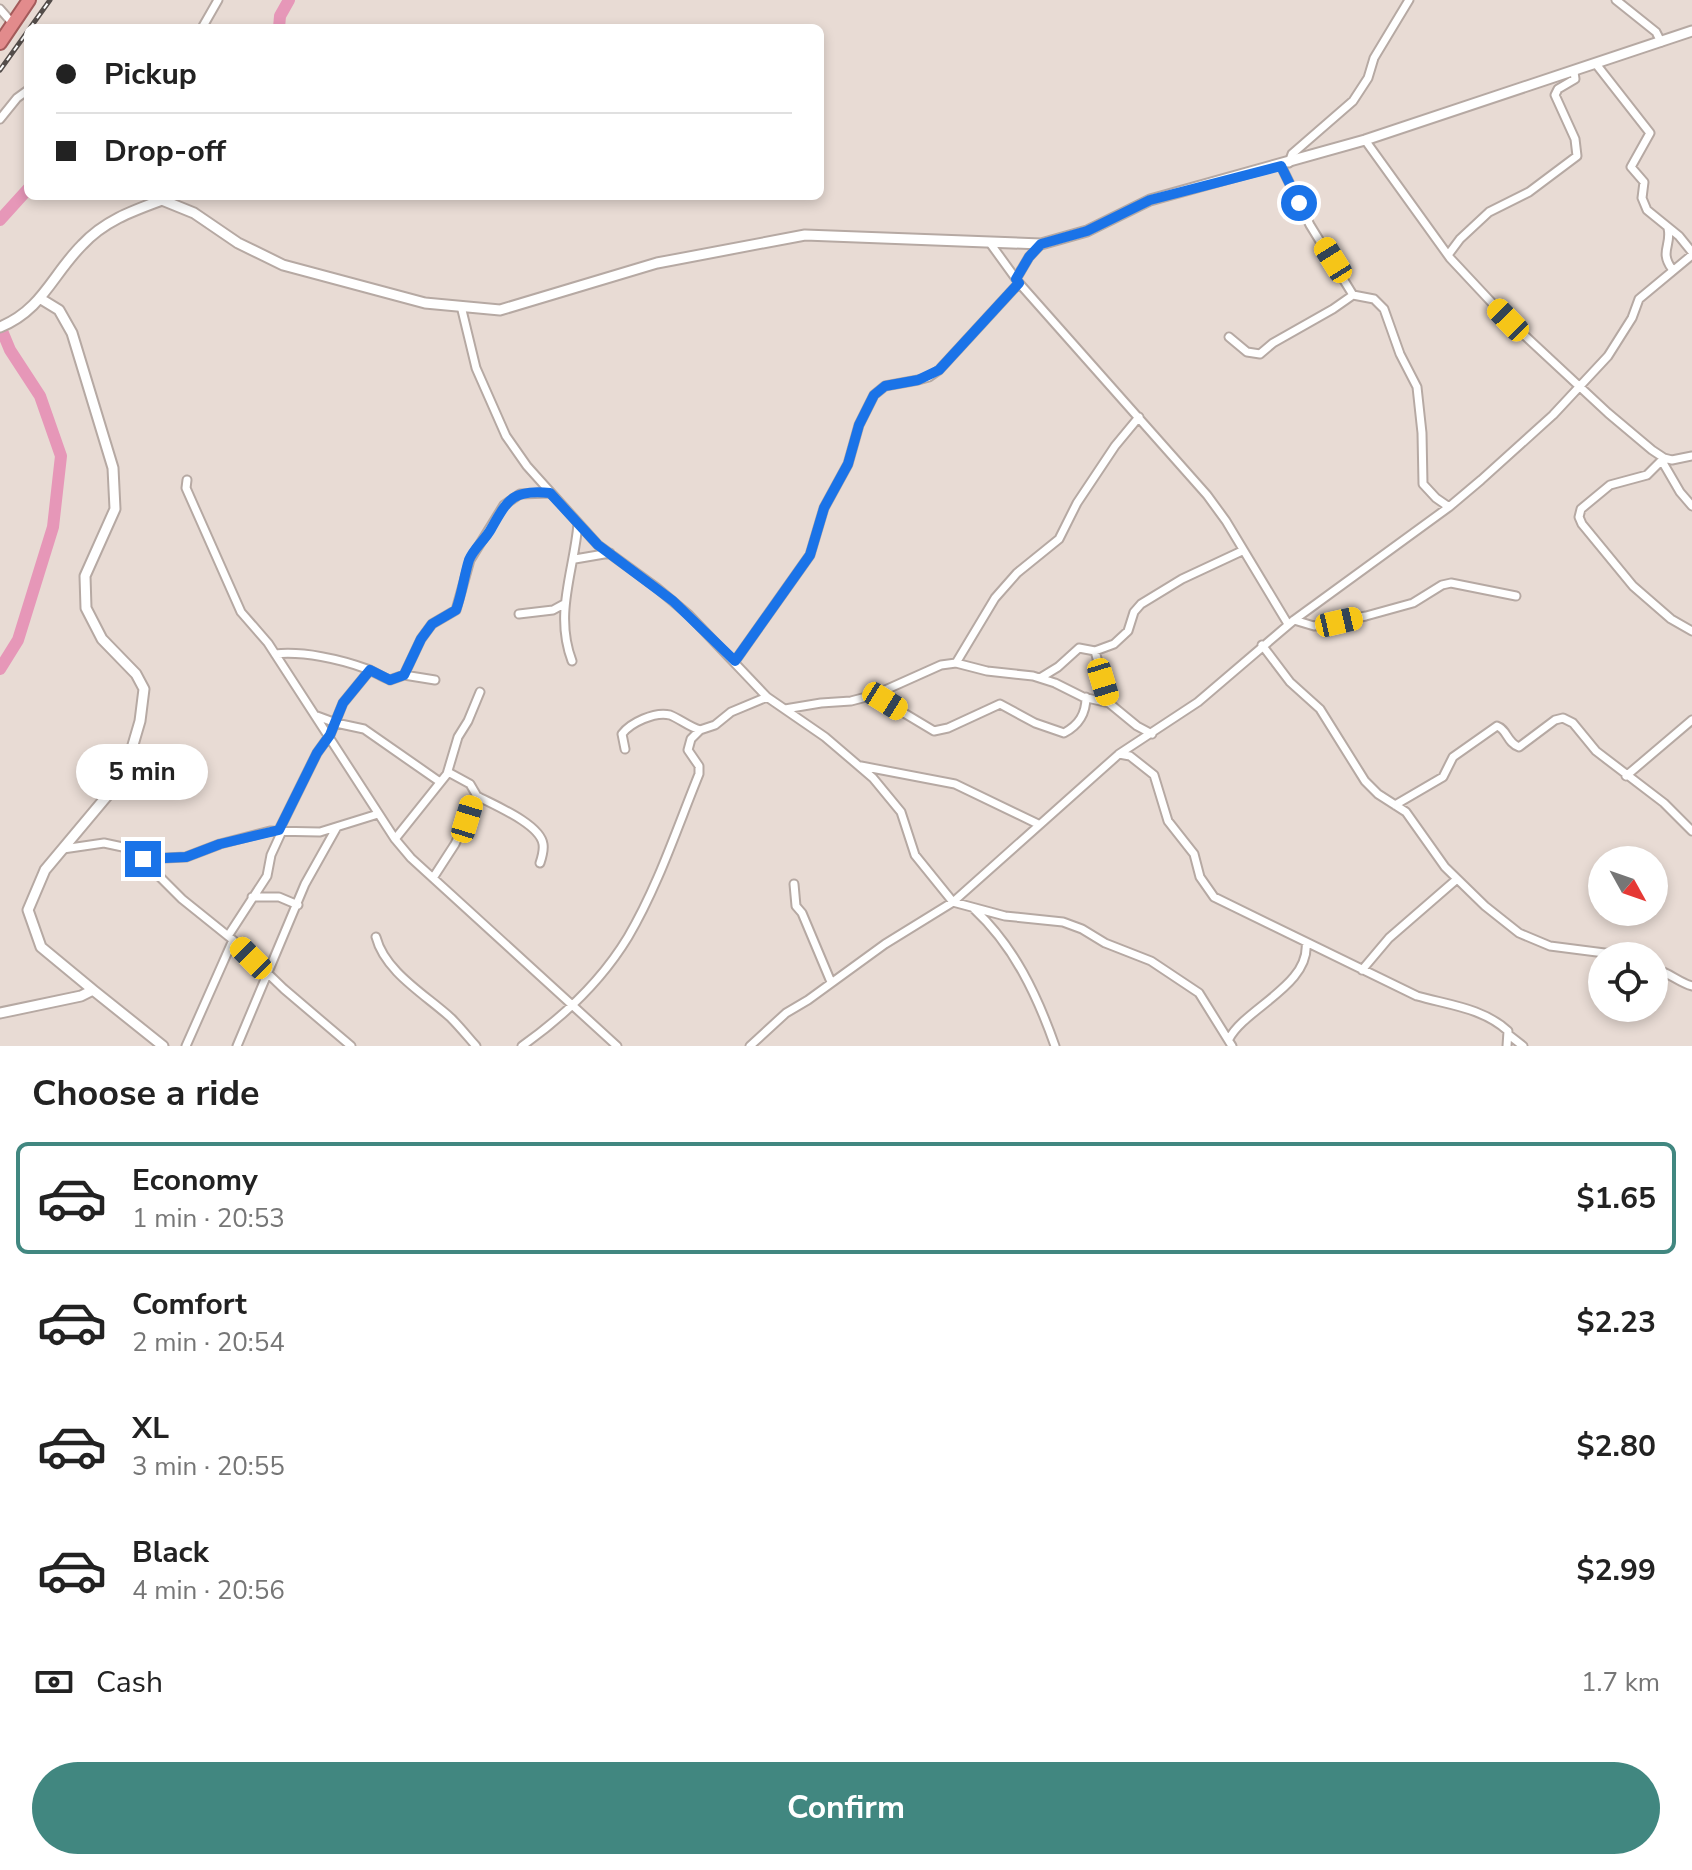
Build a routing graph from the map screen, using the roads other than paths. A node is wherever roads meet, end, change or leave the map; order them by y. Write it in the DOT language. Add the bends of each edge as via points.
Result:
graph roads {
  1 [pos="29,0"];
  2 [pos="218,0"];
  3 [pos="1409,0"];
  4 [pos="1616,0"];
  5 [pos="0,12"];
  6 [pos="204,24"];
  7 [pos="14,25"];
  8 [pos="1692,31"];
  9 [pos="1661,42"];
  10 [pos="0,43"];
  11 [pos="1596,64"];
  12 [pos="1574,72"];
  13 [pos="24,93"];
  14 [pos="0,119"];
  15 [pos="1365,140"];
  16 [pos="1285,164"];
  17 [pos="1668,228"];
  18 [pos="990,243"];
  19 [pos="1041,244"];
  20 [pos="1692,254"];
  21 [pos="1448,255"];
  22 [pos="1672,269"];
  23 [pos="1017,281"];
  24 [pos="1353,295"];
  25 [pos="41,299"];
  26 [pos="461,306"];
  27 [pos="0,327"];
  28 [pos="1229,337"];
  29 [pos="1579,387"];
  30 [pos="1139,417"];
  31 [pos="1692,456"];
  32 [pos="1663,459"];
  33 [pos="187,480"];
  34 [pos="550,493"];
  35 [pos="1692,506"];
  36 [pos="1449,507"];
  37 [pos="578,524"];
  38 [pos="1242,551"];
  39 [pos="610,553"];
  40 [pos="575,559"];
  41 [pos="1516,596"];
  42 [pos="564,604"];
  43 [pos="519,614"];
  44 [pos="1291,622"];
  45 [pos="1692,631"];
  46 [pos="1262,645"];
  47 [pos="1095,651"];
  48 [pos="275,654"];
  49 [pos="572,661"];
  50 [pos="735,661"];
  51 [pos="956,663"];
  52 [pos="370,670"];
  53 [pos="404,675"];
  54 [pos="1040,678"];
  55 [pos="435,680"];
  56 [pos="480,692"];
  57 [pos="874,695"];
  58 [pos="767,697"];
  59 [pos="1086,697"];
  60 [pos="1109,703"];
  61 [pos="785,709"];
  62 [pos="316,715"];
  63 [pos="1692,720"];
  64 [pos="336,723"];
  65 [pos="1137,726"];
  66 [pos="700,730"];
  67 [pos="1152,734"];
  68 [pos="330,735"];
  69 [pos="1139,742"];
  70 [pos="625,749"];
  71 [pos="1119,754"];
  72 [pos="859,765"];
  73 [pos="448,772"];
  74 [pos="1626,776"];
  75 [pos="440,782"];
  76 [pos="477,796"];
  77 [pos="1395,805"];
  78 [pos="378,814"];
  79 [pos="1038,824"];
  80 [pos="337,827"];
  81 [pos="281,830"];
  82 [pos="1692,831"];
  83 [pos="307,833"];
  84 [pos="395,839"];
  85 [pos="63,849"];
  86 [pos="323,849"];
  87 [pos="143,859"];
  88 [pos="540,863"];
  89 [pos="433,878"];
  90 [pos="1457,879"];
  91 [pos="794,884"];
  92 [pos="252,897"];
  93 [pos="953,902"];
  94 [pos="298,905"];
  95 [pos="972,907"];
  96 [pos="376,937"];
  97 [pos="231,938"];
  98 [pos="1306,942"];
  99 [pos="1324,951"];
  100 [pos="1588,951"];
  101 [pos="1304,962"];
  102 [pos="1362,970"];
  103 [pos="1668,973"];
  104 [pos="269,975"];
  105 [pos="831,982"];
  106 [pos="1692,986"];
  107 [pos="93,990"];
  108 [pos="572,1005"];
  109 [pos="0,1013"];
  110 [pos="1223,1030"];
  111 [pos="1233,1030"];
  112 [pos="1509,1035"];
  113 [pos="1230,1042"];
  114 [pos="163,1046"];
  115 [pos="186,1046"];
  116 [pos="237,1046"];
  117 [pos="351,1046"];
  118 [pos="476,1046"];
  119 [pos="522,1046"];
  120 [pos="617,1046"];
  121 [pos="750,1046"];
  122 [pos="1055,1046"];
  123 [pos="1507,1046"];
  124 [pos="1523,1046"];
  1 -- 7 [label="highway"];
  2 -- 6 [label="street"];
  3 -- 16 [label="street" via="1353,101"];
  4 -- 9 [label="street"];
  5 -- 7 [label="street"];
  7 -- 10 [label="highway"];
  8 -- 9 [label="street"];
  9 -- 11 [label="street"];
  11 -- 12 [label="street"];
  11 -- 17 [label="street" via="1650,133 1631,167 1644,182 1647,210"];
  12 -- 15 [label="street"];
  12 -- 21 [label="street" via="1575,79 1555,95 1577,156 1529,192 1489,212"];
  13 -- 14 [label="street"];
  15 -- 16 [label="street"];
  15 -- 21 [label="street"];
  16 -- 19 [label="street" via="1150,200 1087,231"];
  16 -- 24 [label="street" via="1310,225"];
  17 -- 20 [label="street"];
  17 -- 22 [label="street" via="1664,253"];
  18 -- 19 [label="street"];
  18 -- 23 [label="street"];
  18 -- 26 [label="street" via="805,235 657,263 500,310"];
  19 -- 23 [label="street"];
  20 -- 22 [label="street"];
  21 -- 29 [label="street"];
  22 -- 29 [label="street" via="1639,299 1615,345"];
  23 -- 30 [label="street"];
  23 -- 50 [label="street" via="939,370 885,386 874,395 848,464 824,508 810,555"];
  24 -- 28 [label="street" via="1256,355"];
  24 -- 36 [label="street" via="1374,299 1384,309 1417,387 1423,484"];
  25 -- 26 [label="street" via="82,245 120,215 162,200 283,265 425,303"];
  25 -- 27 [label="street" via="18,320"];
  25 -- 85 [label="street" via="59,310 72,333 113,468 115,509 85,576 86,608 102,639 144,689 140,721 117,784"];
  26 -- 34 [label="street" via="476,368 506,436"];
  29 -- 32 [label="street"];
  29 -- 36 [label="street"];
  30 -- 38 [label="street" via="1207,495"];
  30 -- 51 [label="street" via="1077,503 1059,539 1002,590"];
  31 -- 32 [label="street"];
  32 -- 35 [label="street"];
  32 -- 45 [label="street" via="1647,475 1610,485 1584,505 1579,517 1633,586"];
  33 -- 48 [label="street" via="241,612"];
  34 -- 37 [label="street"];
  34 -- 53 [label="street" via="520,494 504,505 470,560 456,610 432,624"];
  36 -- 44 [label="street"];
  37 -- 39 [label="street"];
  37 -- 40 [label="street"];
  38 -- 44 [label="street"];
  38 -- 47 [label="street" via="1141,604 1121,639"];
  39 -- 40 [label="street"];
  39 -- 50 [label="street" via="689,615"];
  40 -- 42 [label="street"];
  41 -- 44 [label="street" via="1451,583 1413,603 1366,616 1314,626"];
  42 -- 43 [label="street"];
  42 -- 49 [label="street"];
  44 -- 46 [label="street"];
  46 -- 67 [label="street" via="1198,702"];
  46 -- 77 [label="street" via="1290,682 1320,709 1365,781"];
  47 -- 54 [label="street" via="1079,648"];
  47 -- 60 [label="street"];
  48 -- 52 [label="street"];
  48 -- 62 [label="street"];
  50 -- 58 [label="street"];
  51 -- 54 [label="street"];
  51 -- 57 [label="street"];
  52 -- 53 [label="street" via="390,680"];
  52 -- 64 [label="street" via="343,703"];
  53 -- 55 [label="street"];
  54 -- 59 [label="street"];
  56 -- 73 [label="street"];
  57 -- 59 [label="street" via="934,731 1000,704 1064,733 1083,716"];
  57 -- 61 [label="street"];
  58 -- 61 [label="street"];
  58 -- 66 [label="street"];
  59 -- 60 [label="street"];
  60 -- 65 [label="street"];
  61 -- 72 [label="street"];
  62 -- 64 [label="street"];
  62 -- 68 [label="street"];
  63 -- 74 [label="street"];
  64 -- 68 [label="street"];
  64 -- 75 [label="street" via="364,729"];
  65 -- 67 [label="street"];
  65 -- 69 [label="street"];
  66 -- 70 [label="street" via="668,714 656,715 625,729"];
  66 -- 108 [label="street" via="688,750 699,774 642,911 616,954"];
  67 -- 69 [label="street"];
  68 -- 78 [label="street"];
  68 -- 81 [label="street"];
  69 -- 71 [label="street"];
  71 -- 79 [label="street"];
  71 -- 98 [label="street" via="1154,775 1168,821 1194,854 1211,894"];
  72 -- 79 [label="street" via="955,784"];
  72 -- 93 [label="street" via="901,812 915,855"];
  73 -- 75 [label="street"];
  73 -- 76 [label="street" via="470,784"];
  74 -- 77 [label="street" via="1563,718 1519,747 1497,726 1453,757 1443,777"];
  74 -- 82 [label="street"];
  75 -- 84 [label="street"];
  76 -- 88 [label="street" via="539,835"];
  76 -- 89 [label="street"];
  77 -- 90 [label="street" via="1413,819"];
  78 -- 80 [label="street"];
  78 -- 84 [label="street"];
  79 -- 93 [label="street"];
  80 -- 83 [label="street"];
  80 -- 86 [label="street"];
  81 -- 83 [label="street"];
  81 -- 87 [label="street" via="186,857"];
  81 -- 92 [label="street" via="267,876"];
  83 -- 86 [label="street"];
  84 -- 89 [label="street"];
  85 -- 87 [label="street" via="114,843"];
  85 -- 107 [label="street" via="45,870 28,910 41,947"];
  86 -- 94 [label="street"];
  87 -- 97 [label="street"];
  89 -- 108 [label="street"];
  90 -- 100 [label="street" via="1506,923 1534,940"];
  90 -- 102 [label="street" via="1389,938"];
  91 -- 105 [label="street" via="796,906"];
  92 -- 94 [label="street" via="279,897"];
  92 -- 97 [label="street"];
  93 -- 95 [label="street"];
  93 -- 105 [label="street"];
  94 -- 104 [label="street"];
  95 -- 110 [label="street" via="1063,922 1151,961 1199,993"];
  95 -- 122 [label="street" via="1015,960"];
  96 -- 118 [label="street" via="393,967"];
  97 -- 104 [label="street"];
  97 -- 115 [label="street"];
  98 -- 99 [label="street"];
  98 -- 101 [label="street"];
  99 -- 101 [label="street"];
  99 -- 102 [label="street"];
  101 -- 111 [label="street" via="1279,993"];
  102 -- 112 [label="street" via="1417,996 1481,1014"];
  103 -- 106 [label="street"];
  104 -- 116 [label="street"];
  104 -- 117 [label="street"];
  105 -- 121 [label="street" via="776,1020"];
  107 -- 109 [label="street"];
  107 -- 114 [label="street"];
  108 -- 119 [label="street"];
  108 -- 120 [label="street"];
  110 -- 111 [label="street"];
  110 -- 113 [label="street"];
  111 -- 113 [label="street"];
  112 -- 123 [label="street"];
  112 -- 124 [label="street"];
}
